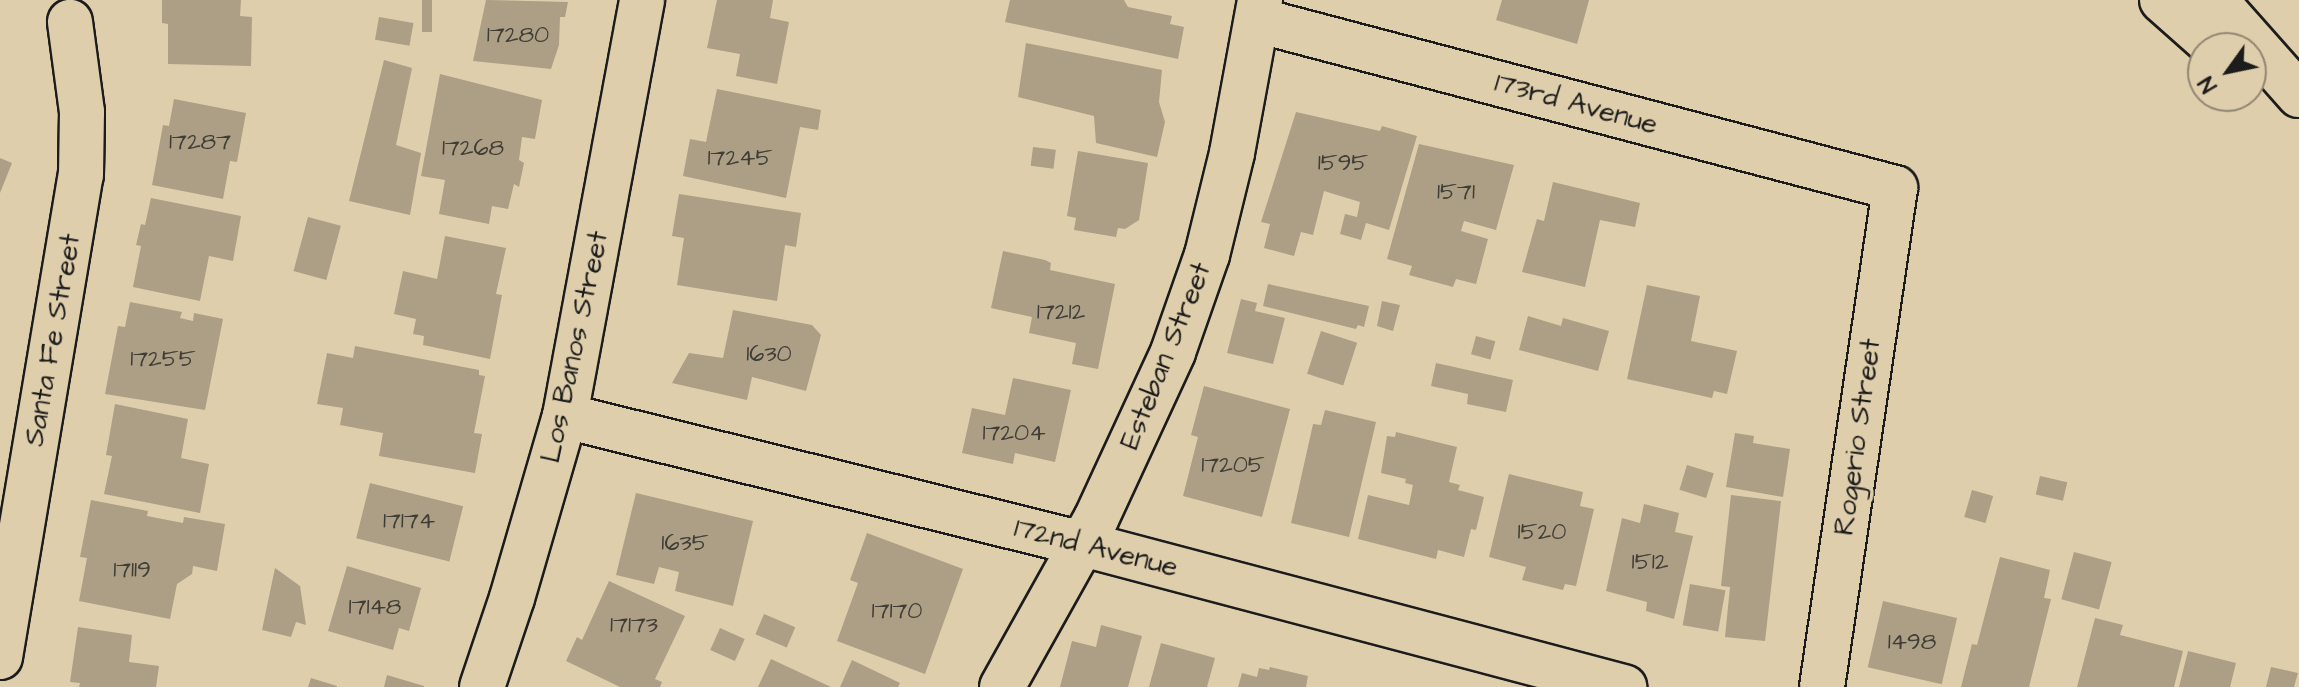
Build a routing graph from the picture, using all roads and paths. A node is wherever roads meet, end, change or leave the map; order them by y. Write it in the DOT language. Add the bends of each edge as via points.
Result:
graph roads {
  1 [pos="642,0"];
  2 [pos="2162,0"];
  3 [pos="2215,0"];
  4 [pos="1259,10"];
  5 [pos="70,22"];
  6 [pos="2198,32"];
  7 [pos="2267,93"];
  8 [pos="2299,95"];
  9 [pos="2299,122"];
  10 [pos="1895,188"];
  11 [pos="565,416"];
  12 [pos="1083,544"];
  13 [pos="0,657"];
  14 [pos="482,687"];
  15 [pos="1002,687"];
  16 [pos="1624,687"];
  17 [pos="1822,687"];
  1 -- 11 [label="main road, Los Banos Street"];
  2 -- 6 [label="main road"];
  3 -- 8 [label="main road"];
  4 -- 10 [label="main road, 173rd Avenue"];
  4 -- 12 [label="main road, Esteban Street" via="1207,255 1173,352"];
  5 -- 13 [label="main road, Santa Fe Street" via="82,112 81,175"];
  7 -- 9 [label="main road"];
  10 -- 17 [label="main road, Rogerio Street"];
  11 -- 12 [label="main road, 172nd Avenue"];
  11 -- 14 [label="main road, Los Banos Street"];
  12 -- 15 [label="main road, Esteban Street"];
  12 -- 16 [label="main road, 172nd Avenue"];
}
